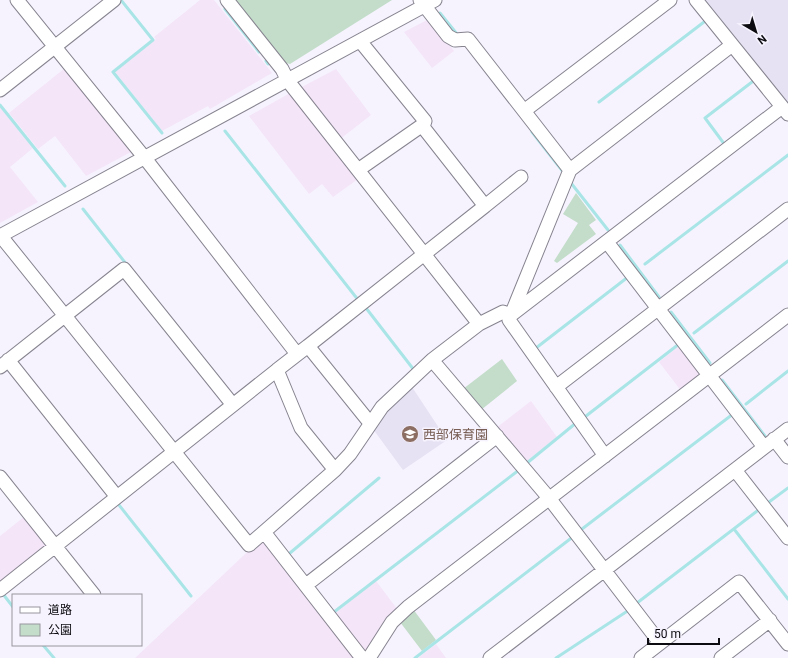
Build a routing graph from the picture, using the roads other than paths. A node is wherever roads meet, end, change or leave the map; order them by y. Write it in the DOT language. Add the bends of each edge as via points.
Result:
graph roads {
  1 [pos="17,0"];
  2 [pos="114,0"];
  3 [pos="227,0"];
  4 [pos="670,0"];
  5 [pos="696,0"];
  6 [pos="426,2"];
  7 [pos="360,41"];
  8 [pos="732,45"];
  9 [pos="54,47"];
  10 [pos="288,80"];
  11 [pos="0,90"];
  12 [pos="524,111"];
  13 [pos="785,111"];
  14 [pos="424,124"];
  15 [pos="144,157"];
  16 [pos="358,170"];
  17 [pos="570,170"];
  18 [pos="521,177"];
  19 [pos="485,206"];
  20 [pos="788,209"];
  21 [pos="0,235"];
  22 [pos="607,242"];
  23 [pos="424,254"];
  24 [pos="658,308"];
  25 [pos="511,315"];
  26 [pos="788,315"];
  27 [pos="65,316"];
  28 [pos="479,324"];
  29 [pos="308,346"];
  30 [pos="297,354"];
  31 [pos="432,360"];
  32 [pos="4,364"];
  33 [pos="277,370"];
  34 [pos="709,376"];
  35 [pos="556,386"];
  36 [pos="233,405"];
  37 [pos="370,423"];
  38 [pos="788,429"];
  39 [pos="497,436"];
  40 [pos="774,439"];
  41 [pos="764,447"];
  42 [pos="173,453"];
  43 [pos="605,456"];
  44 [pos="788,457"];
  45 [pos="334,470"];
  46 [pos="735,470"];
  47 [pos="0,477"];
  48 [pos="117,497"];
  49 [pos="549,498"];
  50 [pos="264,532"];
  51 [pos="788,538"];
  52 [pos="55,546"];
  53 [pos="604,570"];
  54 [pos="306,585"];
  55 [pos="0,590"];
  56 [pos="93,594"];
  57 [pos="770,620"];
  58 [pos="660,643"];
  59 [pos="788,644"];
  60 [pos="362,658"];
  61 [pos="369,658"];
  62 [pos="490,658"];
  63 [pos="641,658"];
  64 [pos="721,658"];
  1 -- 9 [label="street"];
  2 -- 9 [label="street"];
  3 -- 10 [label="street"];
  4 -- 12 [label="street"];
  5 -- 8 [label="street"];
  6 -- 7 [label="street"];
  6 -- 12 [label="street" via="448,36 455,40 468,39"];
  7 -- 10 [label="street"];
  7 -- 14 [label="street" via="416,109 425,121"];
  8 -- 13 [label="street"];
  8 -- 17 [label="street"];
  9 -- 11 [label="street"];
  9 -- 15 [label="street"];
  10 -- 15 [label="street"];
  10 -- 16 [label="street"];
  12 -- 17 [label="street"];
  13 -- 22 [label="street"];
  14 -- 16 [label="street"];
  14 -- 19 [label="street" via="423,127"];
  15 -- 21 [label="street"];
  15 -- 30 [label="street"];
  16 -- 23 [label="street"];
  17 -- 25 [label="street"];
  18 -- 19 [label="street"];
  19 -- 23 [label="street"];
  20 -- 24 [label="street"];
  21 -- 27 [label="street"];
  22 -- 24 [label="street"];
  22 -- 25 [label="street"];
  23 -- 28 [label="street"];
  23 -- 29 [label="street"];
  24 -- 34 [label="street"];
  24 -- 35 [label="street"];
  25 -- 28 [label="street" via="503,312"];
  25 -- 35 [label="street" via="509,320"];
  26 -- 34 [label="street"];
  27 -- 32 [label="street"];
  27 -- 36 [label="street" via="124,268"];
  27 -- 42 [label="street"];
  28 -- 31 [label="street"];
  29 -- 30 [label="street"];
  29 -- 37 [label="street"];
  30 -- 33 [label="street"];
  31 -- 37 [label="street"];
  31 -- 39 [label="street"];
  32 -- 48 [label="street"];
  33 -- 36 [label="street"];
  33 -- 45 [label="street" via="301,428"];
  34 -- 41 [label="street"];
  34 -- 43 [label="street"];
  35 -- 43 [label="street"];
  36 -- 42 [label="street"];
  37 -- 45 [label="street" via="350,454"];
  38 -- 40 [label="street"];
  39 -- 49 [label="street"];
  39 -- 54 [label="street"];
  40 -- 41 [label="street"];
  40 -- 44 [label="street"];
  41 -- 46 [label="street"];
  42 -- 48 [label="street"];
  42 -- 50 [label="street" via="249,545"];
  43 -- 49 [label="street"];
  45 -- 50 [label="street"];
  46 -- 51 [label="street"];
  46 -- 53 [label="street"];
  47 -- 52 [label="street"];
  48 -- 52 [label="street"];
  49 -- 53 [label="street"];
  49 -- 61 [label="street" via="408,607 392,622"];
  50 -- 54 [label="street"];
  52 -- 55 [label="street"];
  52 -- 56 [label="street"];
  53 -- 58 [label="street"];
  53 -- 62 [label="street"];
  54 -- 60 [label="street"];
  57 -- 58 [label="street" via="739,582"];
  57 -- 59 [label="street"];
  57 -- 64 [label="street"];
  58 -- 63 [label="street"];
}
